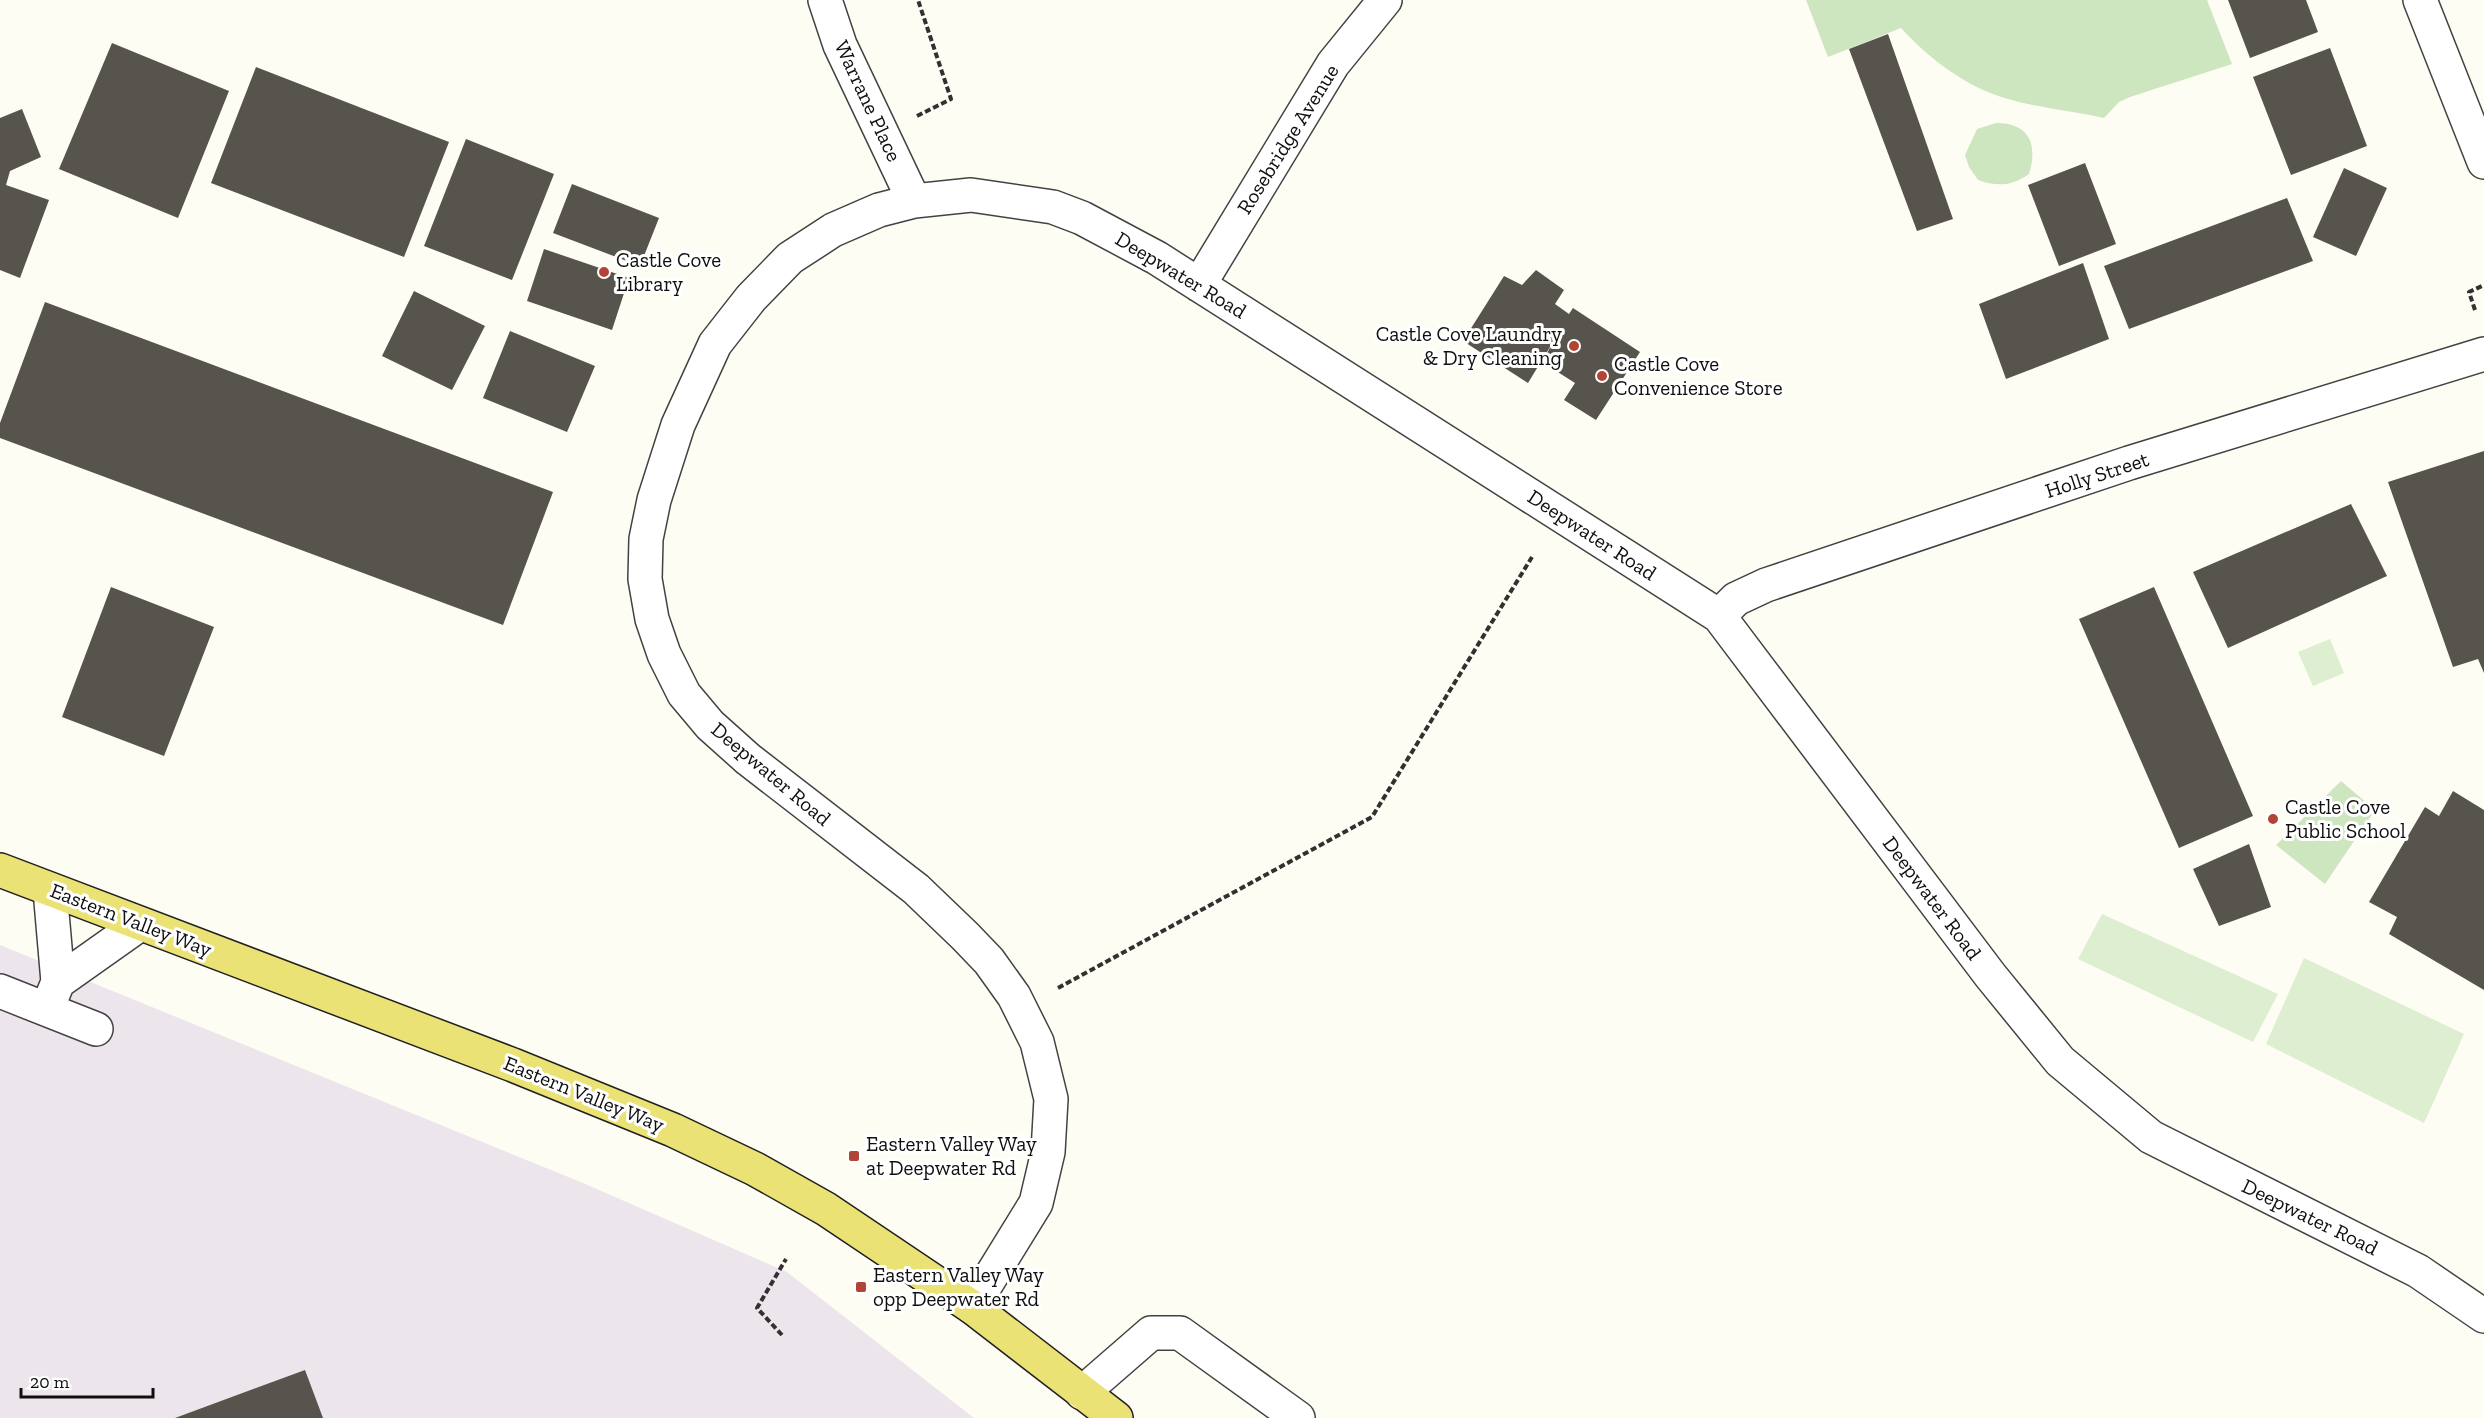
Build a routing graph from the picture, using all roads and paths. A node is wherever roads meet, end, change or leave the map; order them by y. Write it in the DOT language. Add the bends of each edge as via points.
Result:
graph roads {
  1 [pos="825,0"];
  2 [pos="918,0"];
  3 [pos="1385,0"];
  4 [pos="2420,0"];
  5 [pos="951,99"];
  6 [pos="2484,162"];
  7 [pos="914,201"];
  8 [pos="1199,285"];
  9 [pos="2484,285"];
  10 [pos="2475,310"];
  11 [pos="2484,354"];
  12 [pos="1532,557"];
  13 [pos="1719,616"];
  14 [pos="0,870"];
  15 [pos="50,890"];
  16 [pos="140,924"];
  17 [pos="1058,988"];
  18 [pos="0,991"];
  19 [pos="53,996"];
  20 [pos="96,1029"];
  21 [pos="786,1259"];
  22 [pos="972,1307"];
  23 [pos="2484,1316"];
  24 [pos="782,1335"];
  25 [pos="1083,1393"];
  26 [pos="1116,1418"];
  27 [pos="1298,1418"];
  1 -- 7 [label="street, Warrane Place" via="840,45"];
  2 -- 5 [label="path"];
  3 -- 8 [label="street, Rosebridge Avenue" via="1333,64"];
  4 -- 6 [label="street"];
  7 -- 8 [label="street, Deepwater Road" via="971,195 1053,207 1157,258"];
  7 -- 22 [label="street, Deepwater Road" via="879,210 833,230 790,258 751,298 715,344 678,425 654,500 646,539 645,579 652,619 664,654 684,694 710,725 916,889 965,936 1014,996 1037,1042 1051,1099 1048,1152 1036,1203"];
  8 -- 13 [label="street, Deepwater Road"];
  9 -- 10 [label="path" via="2469,292"];
  11 -- 13 [label="street, Holly Street" via="2113,468 1766,585 1737,599"];
  12 -- 17 [label="path" via="1372,817"];
  13 -- 23 [label="street, Deepwater Road" via="1990,975 2060,1061 2151,1137 2418,1270"];
  14 -- 15 [label="main road, Eastern Valley Way"];
  15 -- 16 [label="main road, Eastern Valley Way"];
  15 -- 19 [label="street"];
  16 -- 19 [label="street"];
  16 -- 22 [label="main road, Eastern Valley Way" via="673,1130 826,1209"];
  18 -- 19 [label="street"];
  19 -- 20 [label="street"];
  21 -- 24 [label="path" via="757,1308"];
  22 -- 25 [label="main road, Eastern Valley Way"];
  25 -- 26 [label="main road, Eastern Valley Way"];
  25 -- 27 [label="street" via="1151,1332 1180,1333"];
}
